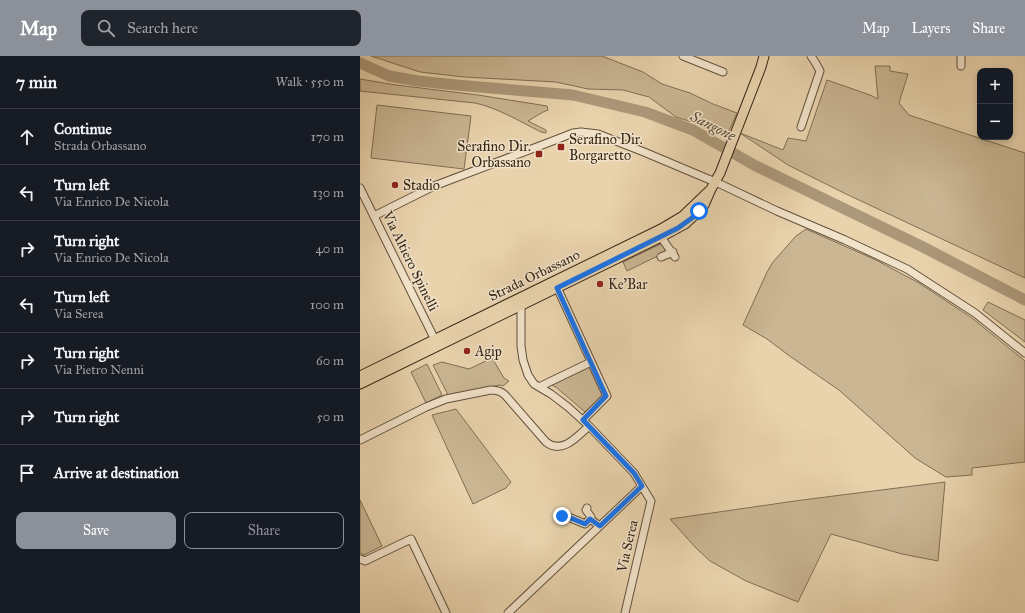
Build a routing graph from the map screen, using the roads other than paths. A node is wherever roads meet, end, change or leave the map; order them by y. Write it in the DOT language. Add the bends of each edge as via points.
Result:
graph roads {
  1 [pos="683,56"];
  2 [pos="764,56"];
  3 [pos="768,56"];
  4 [pos="811,56"];
  5 [pos="961,56"];
  6 [pos="961,66"];
  7 [pos="761,67"];
  8 [pos="723,72"];
  9 [pos="801,127"];
  10 [pos="713,186"];
  11 [pos="360,188"];
  12 [pos="374,216"];
  13 [pos="661,237"];
  14 [pos="661,257"];
  15 [pos="555,284"];
  16 [pos="520,302"];
  17 [pos="436,343"];
  18 [pos="1025,353"];
  19 [pos="591,362"];
  20 [pos="360,376"];
  21 [pos="360,384"];
  22 [pos="539,387"];
  23 [pos="583,420"];
  24 [pos="589,426"];
  25 [pos="360,440"];
  26 [pos="642,486"];
  27 [pos="587,508"];
  28 [pos="559,519"];
  29 [pos="590,519"];
  30 [pos="600,526"];
  31 [pos="360,559"];
  32 [pos="446,613"];
  33 [pos="508,613"];
  34 [pos="625,613"];
  1 -- 8 [label="street"];
  2 -- 7 [label="main road"];
  3 -- 7 [label="main road"];
  4 -- 9 [label="street" via="820,71"];
  5 -- 6 [label="street"];
  7 -- 10 [label="main road"];
  10 -- 12 [label="street" via="644,152 598,134 586,132 550,142 434,186"];
  10 -- 13 [label="main road, Strada Orbassano" via="704,205 692,218"];
  10 -- 15 [label="main road, Strada Orbassano" via="675,222"];
  10 -- 18 [label="street" via="845,240 907,269 975,313"];
  11 -- 12 [label="street, Via Altiero Spinelli"];
  12 -- 17 [label="street, Via Altiero Spinelli"];
  13 -- 14 [label="street" via="674,254"];
  13 -- 15 [label="main road, Strada Orbassano"];
  15 -- 16 [label="main road, Strada Orbassano"];
  15 -- 19 [label="street"];
  16 -- 17 [label="main road, Strada Orbassano"];
  16 -- 22 [label="street, Via Serea" via="520,346 523,360 528,376"];
  17 -- 20 [label="main road, Strada Orbassano"];
  17 -- 21 [label="main road, Strada Orbassano"];
  19 -- 22 [label="street"];
  19 -- 23 [label="street" via="606,396"];
  22 -- 23 [label="street, Via Serea"];
  23 -- 24 [label="street, Via Serea"];
  24 -- 25 [label="street" via="572,442 554,447 506,394 491,390 446,399"];
  24 -- 26 [label="street, Via Serea" via="634,473"];
  26 -- 30 [label="street"];
  26 -- 34 [label="street, Via Serea" via="651,501"];
  27 -- 29 [label="street"];
  28 -- 29 [label="street" via="566,516 585,524"];
  29 -- 30 [label="street"];
  30 -- 33 [label="street"];
  31 -- 32 [label="street" via="365,561 411,539"];
}
